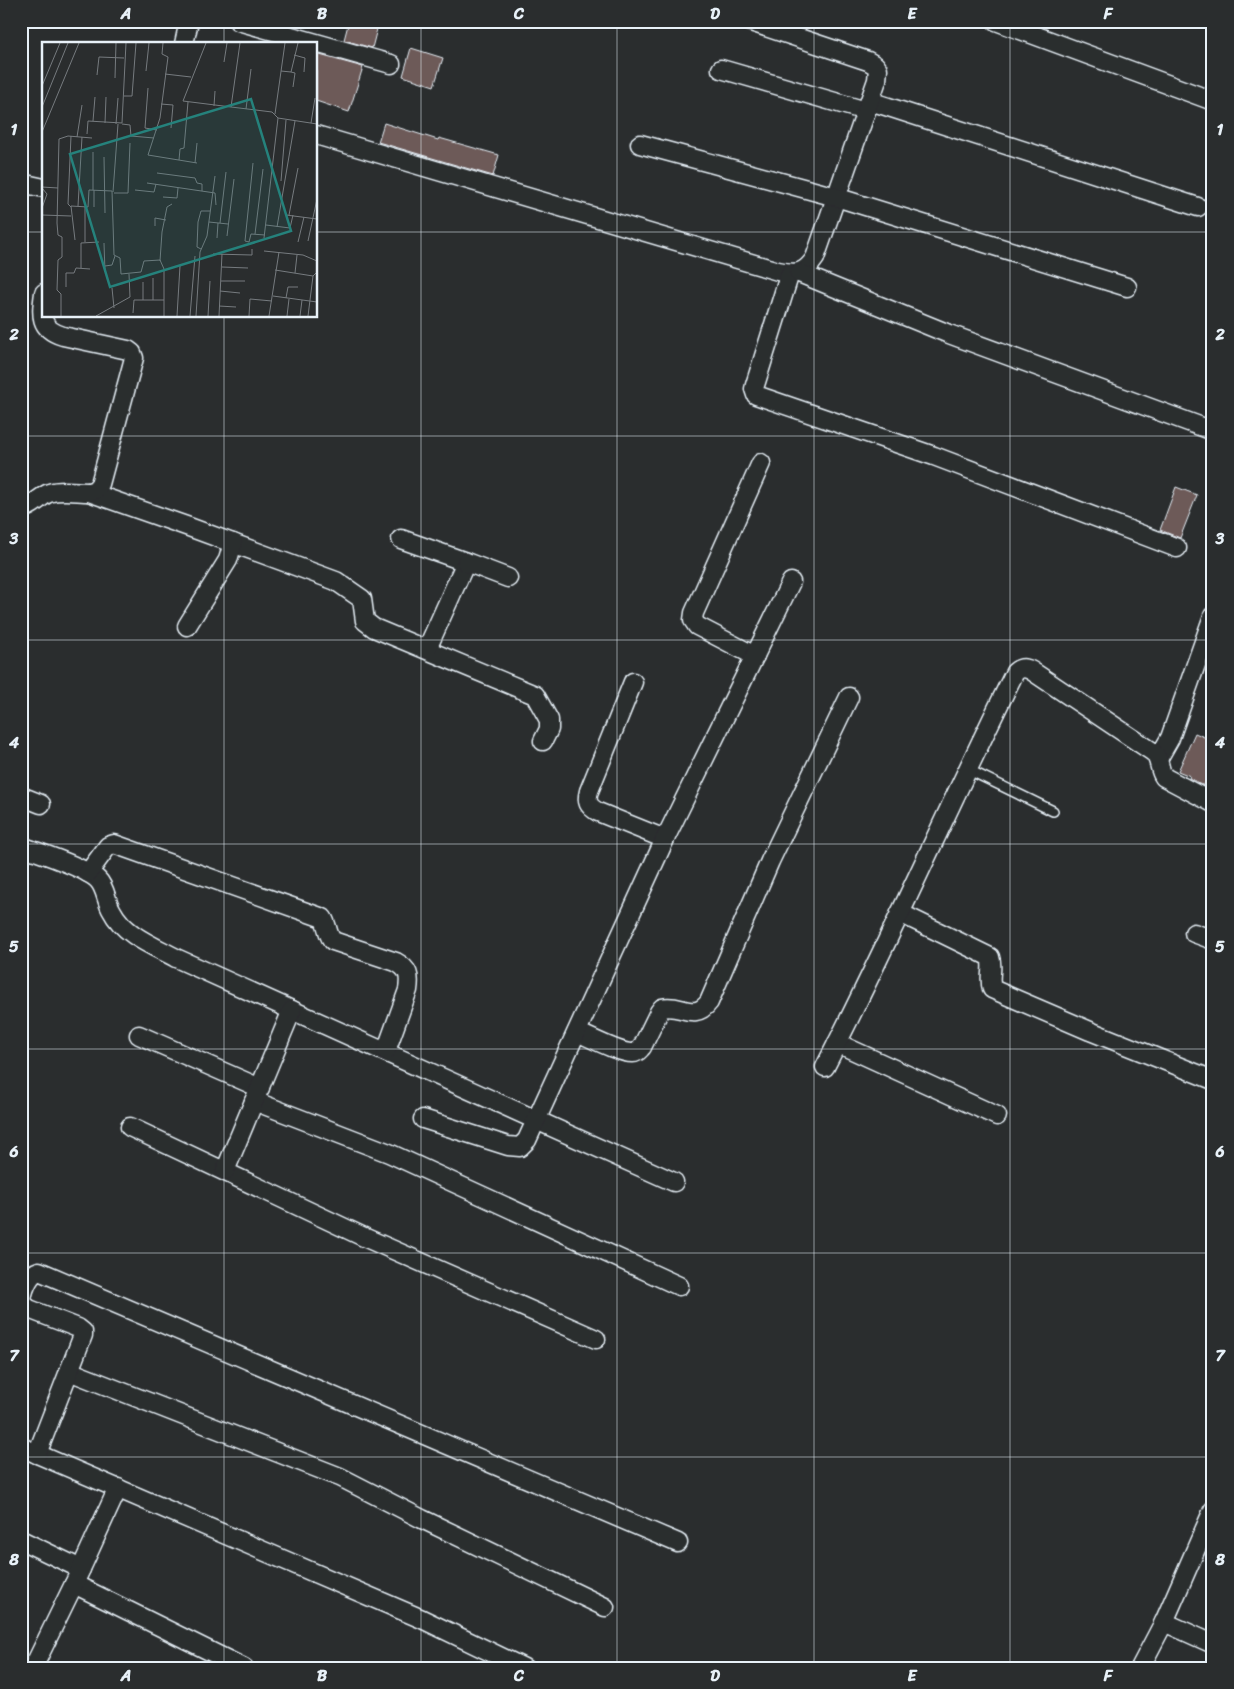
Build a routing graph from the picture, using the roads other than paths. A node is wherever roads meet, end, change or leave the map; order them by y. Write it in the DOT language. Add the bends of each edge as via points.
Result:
graph roads {
  1 [pos="189,21"];
  2 [pos="238,21"];
  3 [pos="748,21"];
  4 [pos="996,21"];
  5 [pos="184,42"];
  6 [pos="313,42"];
  7 [pos="318,43"];
  8 [pos="391,64"];
  9 [pos="721,69"];
  10 [pos="1213,101"];
  11 [pos="868,106"];
  12 [pos="318,136"];
  13 [pos="640,144"];
  14 [pos="21,183"];
  15 [pos="42,188"];
  16 [pos="836,197"];
  17 [pos="1198,207"];
  18 [pos="794,273"];
  19 [pos="1127,288"];
  20 [pos="43,318"];
  21 [pos="1213,430"];
  22 [pos="760,463"];
  23 [pos="89,492"];
  24 [pos="21,509"];
  25 [pos="400,539"];
  26 [pos="233,543"];
  27 [pos="1177,548"];
  28 [pos="466,562"];
  29 [pos="508,578"];
  30 [pos="792,582"];
  31 [pos="1213,616"];
  32 [pos="187,626"];
  33 [pos="427,650"];
  34 [pos="755,656"];
  35 [pos="633,682"];
  36 [pos="848,697"];
  37 [pos="543,741"];
  38 [pos="1158,759"];
  39 [pos="967,769"];
  40 [pos="21,796"];
  41 [pos="1213,803"];
  42 [pos="41,804"];
  43 [pos="1053,811"];
  44 [pos="665,839"];
  45 [pos="21,846"];
  46 [pos="88,873"];
  47 [pos="900,913"];
  48 [pos="1194,932"];
  49 [pos="1213,940"];
  50 [pos="292,1010"];
  51 [pos="576,1032"];
  52 [pos="139,1035"];
  53 [pos="837,1043"];
  54 [pos="386,1051"];
  55 [pos="825,1066"];
  56 [pos="1213,1080"];
  57 [pos="257,1094"];
  58 [pos="997,1116"];
  59 [pos="423,1118"];
  60 [pos="537,1120"];
  61 [pos="130,1127"];
  62 [pos="225,1172"];
  63 [pos="674,1182"];
  64 [pos="679,1286"];
  65 [pos="596,1339"];
  66 [pos="69,1371"];
  67 [pos="29,1451"];
  68 [pos="118,1488"];
  69 [pos="1213,1510"];
  70 [pos="21,1540"];
  71 [pos="678,1543"];
  72 [pos="78,1576"];
  73 [pos="605,1607"];
  74 [pos="1164,1622"];
  75 [pos="1213,1644"];
  76 [pos="33,1668"];
  77 [pos="244,1668"];
  78 [pos="524,1668"];
  79 [pos="1140,1668"];
  1 -- 5 [label="street"];
  2 -- 6 [label="street"];
  3 -- 11 [label="street" via="875,64 878,75"];
  4 -- 10 [label="street"];
  7 -- 8 [label="street"];
  9 -- 11 [label="street"];
  11 -- 16 [label="street"];
  11 -- 17 [label="street"];
  12 -- 18 [label="street" via="750,263"];
  13 -- 16 [label="street"];
  14 -- 15 [label="street"];
  16 -- 18 [label="street" via="815,258 809,268"];
  16 -- 19 [label="street"];
  18 -- 21 [label="street" via="949,334"];
  18 -- 27 [label="street" via="755,385 756,395 934,456"];
  20 -- 23 [label="street" via="46,328 54,333 128,350 134,358 104,473 100,484"];
  22 -- 34 [label="street" via="693,620 697,626"];
  23 -- 24 [label="street" via="52,492"];
  23 -- 26 [label="street"];
  25 -- 28 [label="street"];
  26 -- 32 [label="street" via="225,565"];
  26 -- 33 [label="street" via="336,582 362,599 366,621 374,628"];
  28 -- 29 [label="street"];
  28 -- 33 [label="street"];
  30 -- 34 [label="street"];
  31 -- 38 [label="street" via="1170,738"];
  33 -- 37 [label="street" via="534,695 549,720"];
  34 -- 44 [label="street"];
  35 -- 44 [label="street" via="587,802 598,812"];
  36 -- 51 [label="street" via="770,861 709,1002 693,1012 662,1008 639,1052 622,1051"];
  38 -- 39 [label="street" via="1153,752 1023,668 1015,672"];
  38 -- 41 [label="street" via="1164,776"];
  39 -- 43 [label="lane"];
  39 -- 47 [label="street"];
  40 -- 42 [label="street"];
  44 -- 51 [label="street"];
  45 -- 46 [label="street"];
  46 -- 50 [label="street" via="101,883 112,912 132,933 176,958"];
  46 -- 54 [label="street" via="105,850 114,844 323,918 333,941 404,966 410,980 408,990"];
  47 -- 53 [label="street"];
  47 -- 56 [label="street" via="990,957 992,989"];
  48 -- 49 [label="street"];
  50 -- 54 [label="street"];
  50 -- 57 [label="street"];
  51 -- 60 [label="street"];
  52 -- 57 [label="street"];
  53 -- 55 [label="street"];
  53 -- 58 [label="street"];
  54 -- 60 [label="street"];
  57 -- 62 [label="street"];
  57 -- 64 [label="street"];
  59 -- 60 [label="street" via="515,1148 524,1145"];
  60 -- 63 [label="street"];
  61 -- 62 [label="street"];
  62 -- 65 [label="street"];
  66 -- 67 [label="street"];
  66 -- 71 [label="street" via="82,1332 22,1303 31,1276 36,1271"];
  66 -- 73 [label="street" via="340,1477"];
  67 -- 68 [label="street"];
  68 -- 72 [label="street"];
  68 -- 78 [label="street" via="422,1619"];
  69 -- 74 [label="street"];
  70 -- 72 [label="street"];
  72 -- 76 [label="street"];
  72 -- 77 [label="street"];
  74 -- 75 [label="street"];
  74 -- 79 [label="street"];
}
